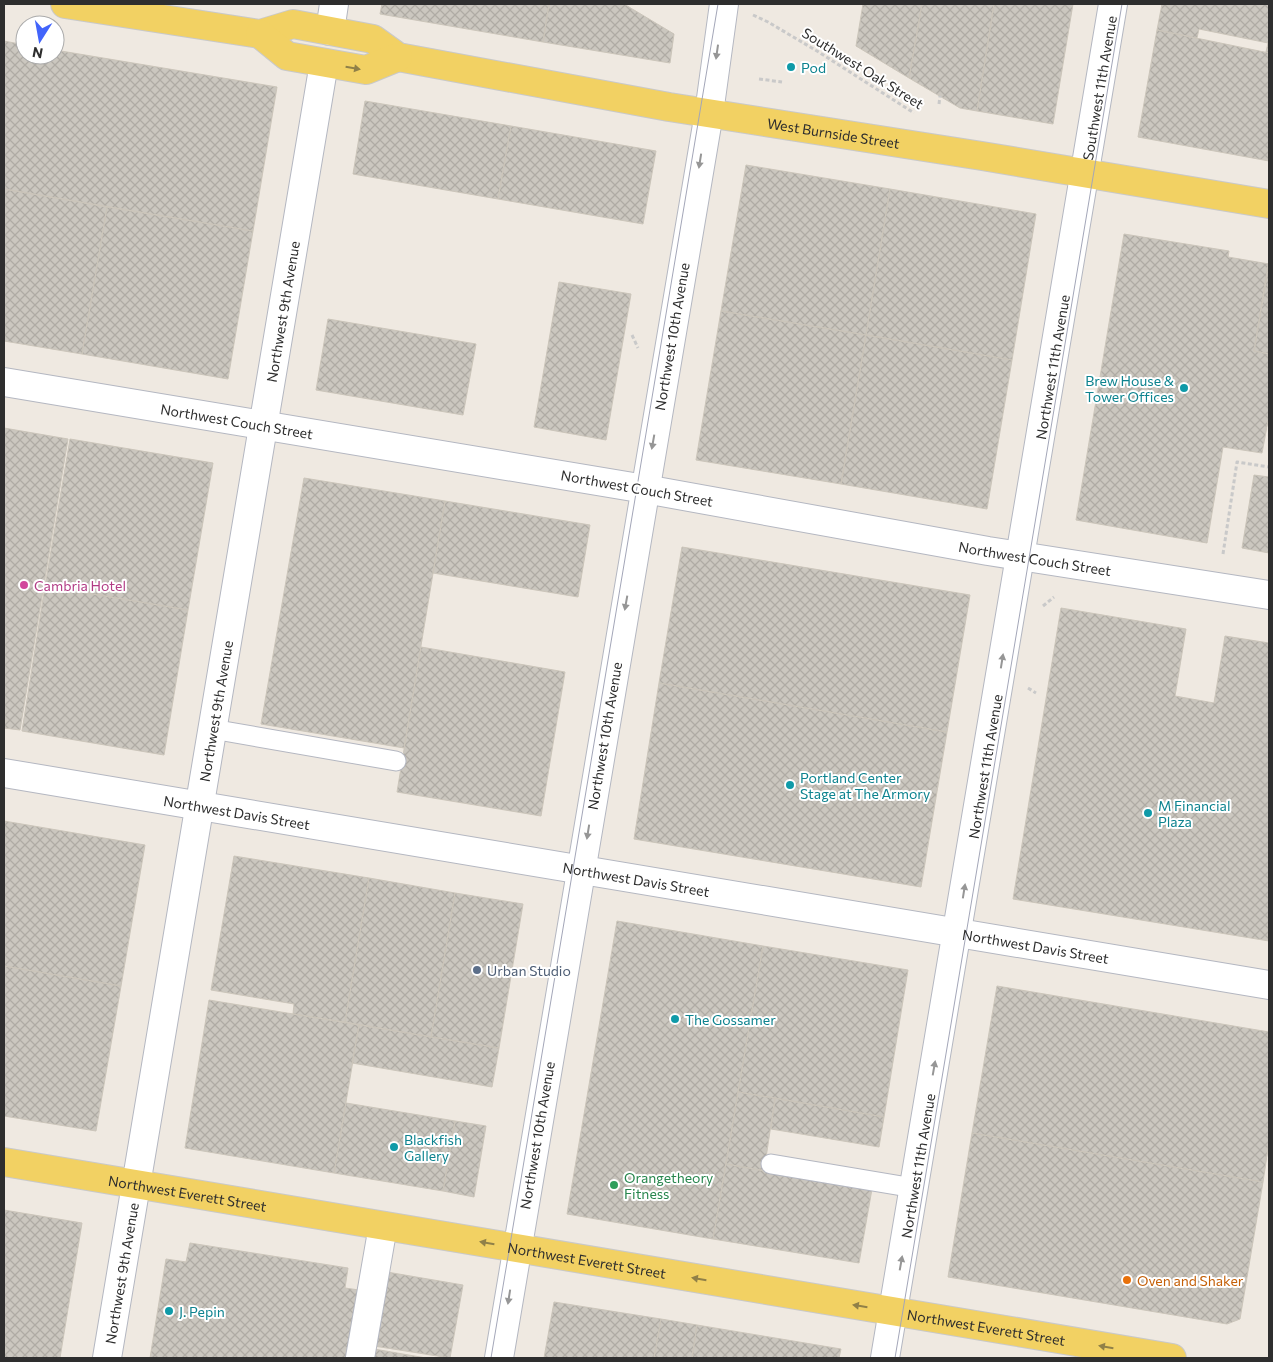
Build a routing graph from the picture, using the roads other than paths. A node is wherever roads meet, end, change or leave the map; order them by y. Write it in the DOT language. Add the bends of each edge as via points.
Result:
graph roads {
  1 [pos="65,4"];
  2 [pos="334,4"];
  3 [pos="1113,4"];
  4 [pos="736,8"];
  5 [pos="330,31"];
  6 [pos="260,34"];
  7 [pos="398,57"];
  8 [pos="324,63"];
  9 [pos="708,113"];
  10 [pos="1085,173"];
  11 [pos="1269,204"];
  12 [pos="4,382"];
  13 [pos="263,425"];
  14 [pos="645,489"];
  15 [pos="1020,556"];
  16 [pos="1269,595"];
  17 [pos="212,729"];
  18 [pos="396,761"];
  19 [pos="4,772"];
  20 [pos="200,806"];
  21 [pos="581,869"];
  22 [pos="957,932"];
  23 [pos="1269,985"];
  24 [pos="4,1162"];
  25 [pos="771,1164"];
  26 [pos="136,1184"];
  27 [pos="914,1188"];
  28 [pos="382,1226"];
  29 [pos="518,1249"];
  30 [pos="893,1311"];
  31 [pos="107,1358"];
  32 [pos="360,1358"];
  33 [pos="499,1358"];
  34 [pos="885,1358"];
  35 [pos="1172,1358"];
  1 -- 6 [label="main road, West Burnside Street"];
  2 -- 5 [label="street"];
  3 -- 10 [label="street, Southwest 11th Avenue"];
  4 -- 9 [label="street, Northwest 10th Avenue, one-way"];
  5 -- 6 [label="main road, West Burnside Street" via="293,24"];
  5 -- 7 [label="main road, West Burnside Street" via="373,39"];
  6 -- 8 [label="main road, West Burnside Street" via="288,56"];
  8 -- 7 [label="main road, West Burnside Street, one-way" via="366,70"];
  7 -- 9 [label="main road, West Burnside Street"];
  8 -- 13 [label="street, Northwest 9th Avenue"];
  9 -- 10 [label="main road, West Burnside Street"];
  9 -- 14 [label="street, Northwest 10th Avenue, one-way"];
  10 -- 11 [label="main road, West Burnside Street"];
  10 -- 15 [label="street, Northwest 11th Avenue"];
  12 -- 13 [label="street, Northwest Couch Street"];
  13 -- 14 [label="street, Northwest Couch Street"];
  13 -- 17 [label="street, Northwest 9th Avenue"];
  14 -- 15 [label="street, Northwest Couch Street"];
  14 -- 21 [label="street, Northwest 10th Avenue, one-way"];
  15 -- 16 [label="street, Northwest Couch Street"];
  22 -- 15 [label="street, Northwest 11th Avenue, one-way"];
  17 -- 18 [label="lane"];
  17 -- 20 [label="street, Northwest 9th Avenue"];
  19 -- 20 [label="street, Northwest Davis Street"];
  20 -- 21 [label="street, Northwest Davis Street"];
  20 -- 26 [label="street, Northwest 9th Avenue"];
  21 -- 22 [label="street, Northwest Davis Street"];
  21 -- 29 [label="street, Northwest 10th Avenue"];
  22 -- 23 [label="street, Northwest Davis Street"];
  27 -- 22 [label="street, Northwest 11th Avenue, one-way"];
  24 -- 26 [label="main road, Northwest Everett Street"];
  25 -- 27 [label="lane"];
  26 -- 28 [label="main road, Northwest Everett Street"];
  26 -- 31 [label="street, Northwest 9th Avenue"];
  30 -- 27 [label="street, Northwest 11th Avenue, one-way"];
  29 -- 28 [label="main road, Northwest Everett Street, one-way"];
  28 -- 32 [label="street"];
  30 -- 29 [label="main road, Northwest Everett Street, one-way"];
  29 -- 33 [label="street, Northwest 10th Avenue, one-way"];
  30 -- 34 [label="street, Northwest 11th Avenue"];
  35 -- 30 [label="main road, Northwest Everett Street, one-way"];
}
